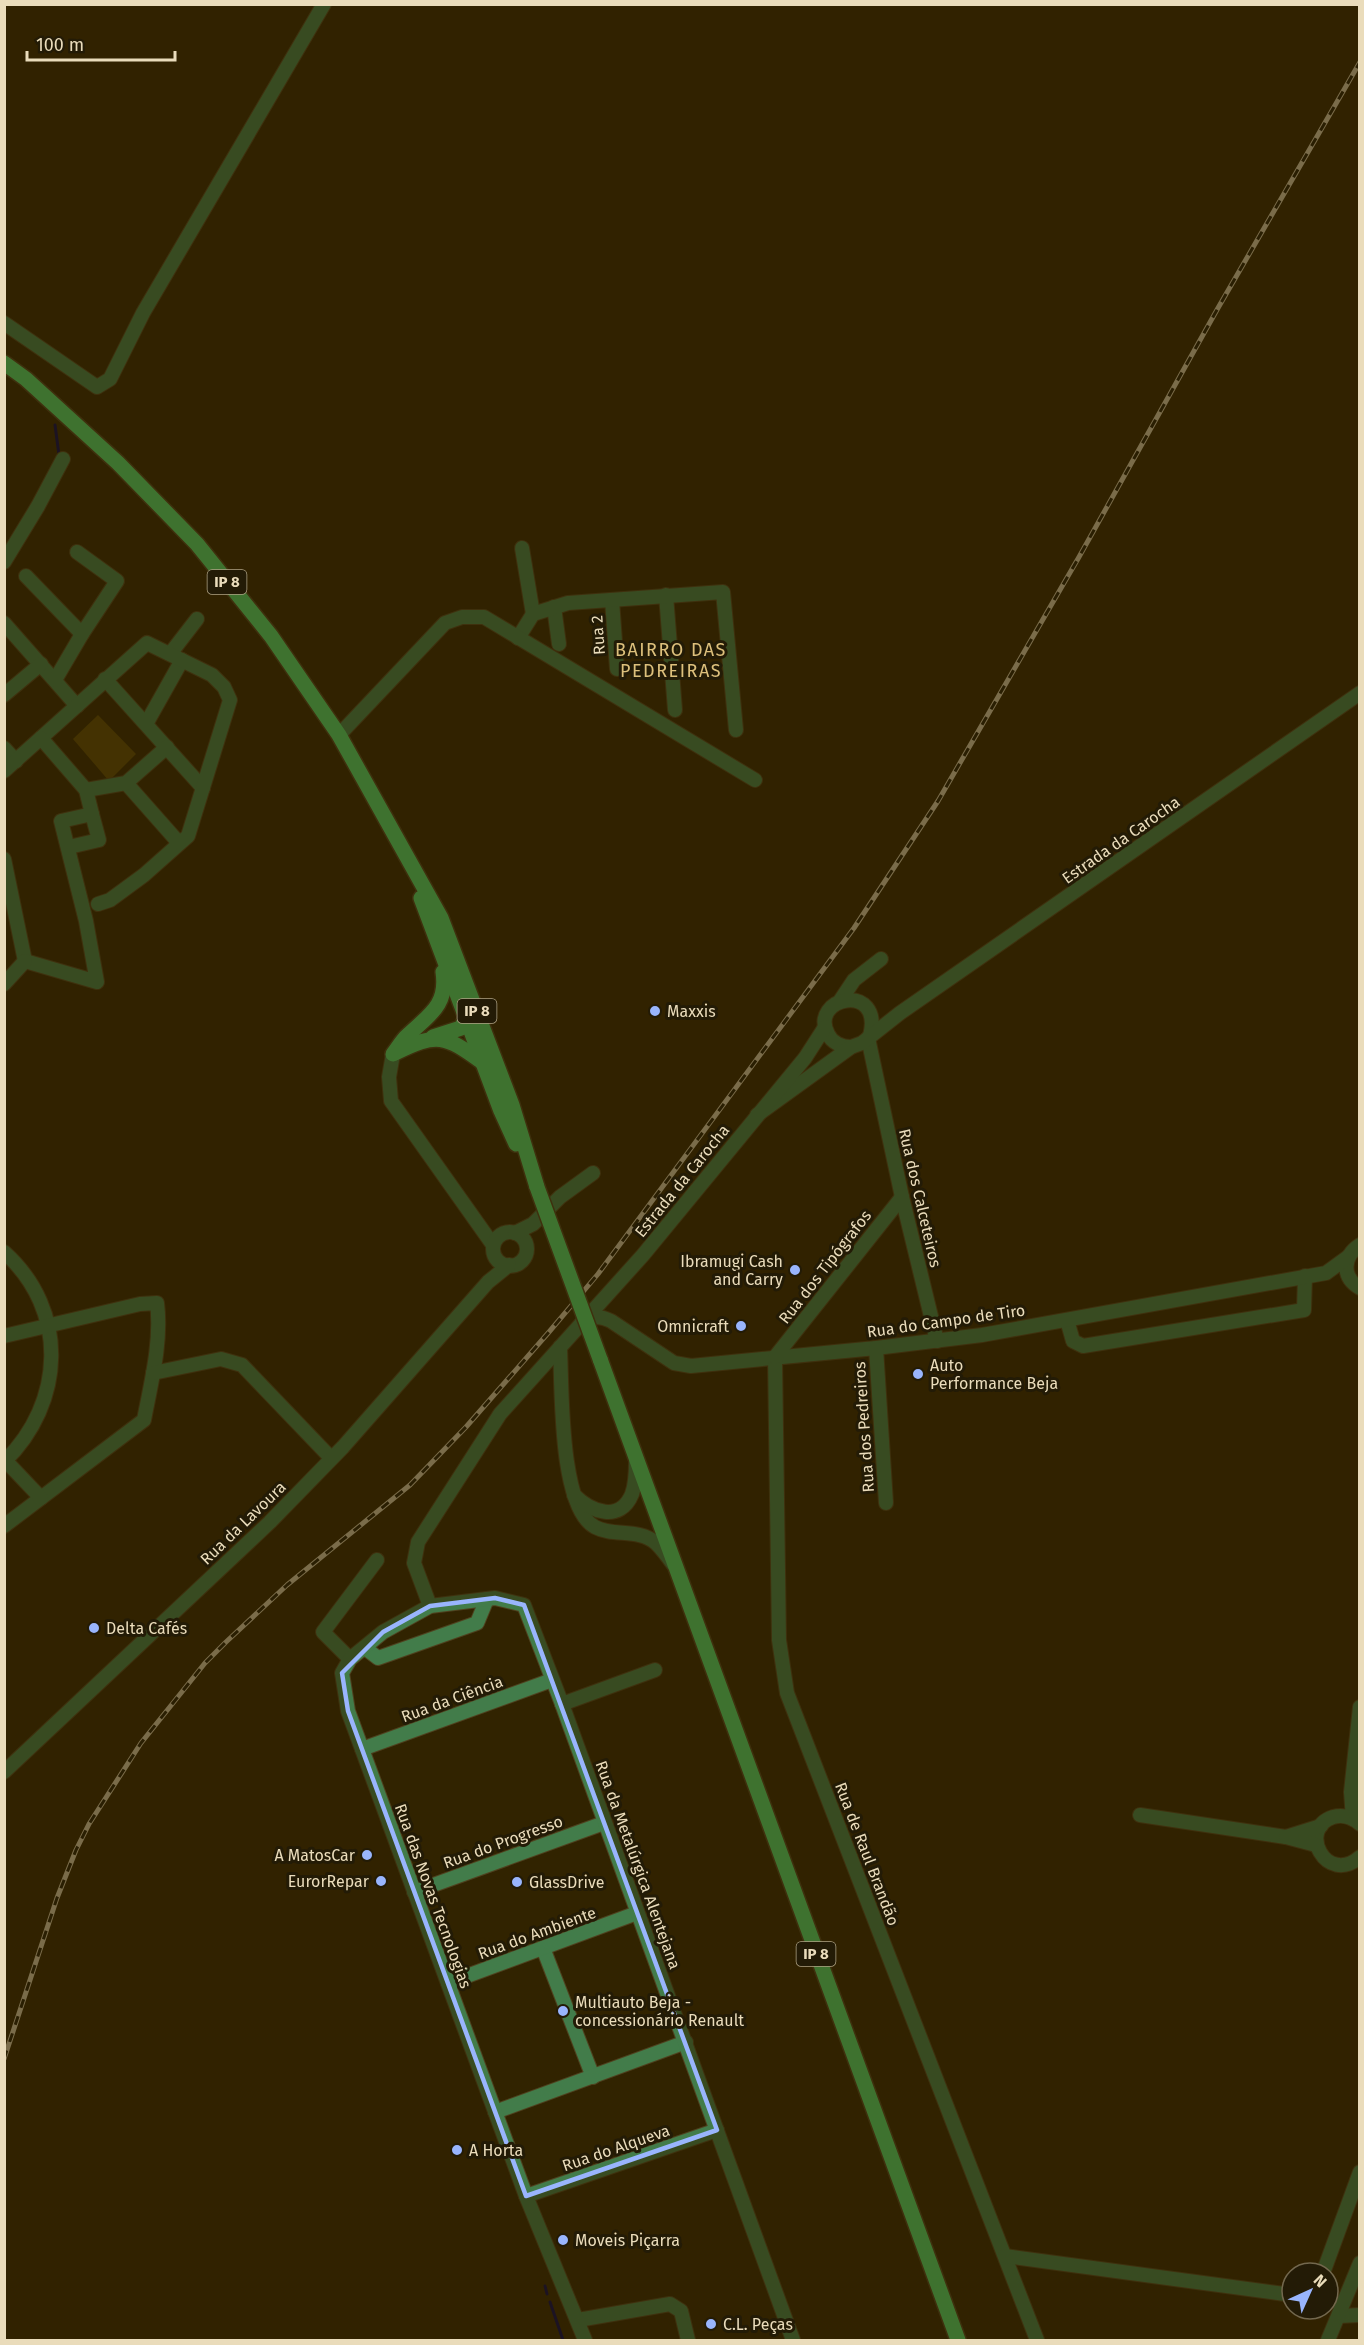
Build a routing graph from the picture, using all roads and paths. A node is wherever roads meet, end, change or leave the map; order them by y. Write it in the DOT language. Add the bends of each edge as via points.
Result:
graph roads {
  1 [pos="324,4"];
  2 [pos="4,323"];
  3 [pos="4,363"];
  4 [pos="63,459"];
  5 [pos="522,548"];
  6 [pos="77,552"];
  7 [pos="4,562"];
  8 [pos="26,576"];
  9 [pos="666,595"];
  10 [pos="612,600"];
  11 [pos="554,608"];
  12 [pos="533,614"];
  13 [pos="197,619"];
  14 [pos="4,623"];
  15 [pos="82,634"];
  16 [pos="518,638"];
  17 [pos="559,644"];
  18 [pos="176,657"];
  19 [pos="41,664"];
  20 [pos="617,669"];
  21 [pos="105,679"];
  22 [pos="55,680"];
  23 [pos="5,692"];
  24 [pos="1359,693"];
  25 [pos="77,706"];
  26 [pos="675,710"];
  27 [pos="146,724"];
  28 [pos="736,730"];
  29 [pos="339,735"];
  30 [pos="41,738"];
  31 [pos="167,747"];
  32 [pos="4,748"];
  33 [pos="16,760"];
  34 [pos="4,771"];
  35 [pos="755,780"];
  36 [pos="126,783"];
  37 [pos="203,788"];
  38 [pos="86,790"];
  39 [pos="92,814"];
  40 [pos="400,841"];
  41 [pos="179,843"];
  42 [pos="69,847"];
  43 [pos="4,859"];
  44 [pos="80,896"];
  45 [pos="98,904"];
  46 [pos="86,921"];
  47 [pos="440,950"];
  48 [pos="881,958"];
  49 [pos="25,960"];
  50 [pos="9,968"];
  51 [pos="868,970"];
  52 [pos="4,984"];
  53 [pos="840,1001"];
  54 [pos="475,1005"];
  55 [pos="865,1006"];
  56 [pos="900,1013"];
  57 [pos="465,1018"];
  58 [pos="426,1020"];
  59 [pos="825,1027"];
  60 [pos="869,1037"];
  61 [pos="433,1038"];
  62 [pos="848,1046"];
  63 [pos="490,1048"];
  64 [pos="393,1054"];
  65 [pos="805,1058"];
  66 [pos="873,1062"];
  67 [pos="483,1064"];
  68 [pos="814,1074"];
  69 [pos="757,1115"];
  70 [pos="593,1173"];
  71 [pos="537,1187"];
  72 [pos="902,1197"];
  73 [pos="1359,1245"];
  74 [pos="507,1247"];
  75 [pos="4,1252"];
  76 [pos="1348,1257"];
  77 [pos="1326,1273"];
  78 [pos="1305,1276"];
  79 [pos="1355,1284"];
  80 [pos="1067,1320"];
  81 [pos="582,1322"];
  82 [pos="49,1325"];
  83 [pos="4,1336"];
  84 [pos="937,1341"];
  85 [pos="560,1347"];
  86 [pos="876,1348"];
  87 [pos="774,1358"];
  88 [pos="153,1372"];
  89 [pos="331,1458"];
  90 [pos="636,1459"];
  91 [pos="5,1461"];
  92 [pos="573,1494"];
  93 [pos="41,1498"];
  94 [pos="886,1503"];
  95 [pos="4,1526"];
  96 [pos="377,1560"];
  97 [pos="675,1567"];
  98 [pos="487,1599"];
  99 [pos="430,1606"];
  100 [pos="365,1648"];
  101 [pos="350,1659"];
  102 [pos="655,1670"];
  103 [pos="552,1680"];
  104 [pos="562,1704"];
  105 [pos="1359,1707"];
  106 [pos="362,1749"];
  107 [pos="6,1767"];
  108 [pos="1350,1792"];
  109 [pos="1140,1815"];
  110 [pos="1338,1816"];
  111 [pos="1356,1821"];
  112 [pos="604,1823"];
  113 [pos="1321,1826"];
  114 [pos="1286,1837"];
  115 [pos="1316,1845"];
  116 [pos="1357,1860"];
  117 [pos="414,1892"];
  118 [pos="637,1913"];
  119 [pos="543,1948"];
  120 [pos="448,1983"];
  121 [pos="686,2042"];
  122 [pos="592,2077"];
  123 [pos="495,2112"];
  124 [pos="717,2130"];
  125 [pos="1359,2172"];
  126 [pos="526,2196"];
  127 [pos="1005,2256"];
  128 [pos="1327,2261"];
  129 [pos="1359,2263"];
  130 [pos="1280,2293"];
  131 [pos="1340,2299"];
  132 [pos="1340,2312"];
  133 [pos="1359,2314"];
  134 [pos="578,2320"];
  135 [pos="1332,2321"];
  136 [pos="585,2340"];
  137 [pos="688,2340"];
  138 [pos="793,2340"];
  139 [pos="957,2340"];
  140 [pos="1037,2340"];
  141 [pos="1328,2340"];
  1 -- 2 [label="street" via="143,313 110,379 97,387"];
  3 -- 29 [label="main road, IP 8" via="118,463 196,544 271,636"];
  4 -- 7 [label="street"];
  5 -- 12 [label="street"];
  6 -- 15 [label="street" via="117,581"];
  8 -- 15 [label="street"];
  9 -- 10 [label="street"];
  9 -- 26 [label="street"];
  9 -- 28 [label="street" via="723,592"];
  10 -- 11 [label="street" via="568,603"];
  10 -- 20 [label="street, Rua 2"];
  11 -- 12 [label="street"];
  11 -- 17 [label="street"];
  12 -- 16 [label="street"];
  13 -- 18 [label="street"];
  14 -- 19 [label="street"];
  15 -- 22 [label="street"];
  16 -- 29 [label="street" via="484,617 462,617 445,623"];
  16 -- 35 [label="street"];
  18 -- 21 [label="street" via="147,643"];
  18 -- 27 [label="street"];
  18 -- 37 [label="street" via="212,675 225,687 230,700"];
  19 -- 22 [label="street"];
  19 -- 23 [label="street"];
  21 -- 25 [label="street"];
  21 -- 27 [label="street"];
  22 -- 25 [label="street"];
  24 -- 56 [label="street, Estrada da Carocha"];
  25 -- 30 [label="street"];
  27 -- 31 [label="street"];
  29 -- 40 [label="main road, IP 8"];
  30 -- 33 [label="street"];
  30 -- 38 [label="street"];
  31 -- 36 [label="street"];
  31 -- 37 [label="street"];
  32 -- 33 [label="street"];
  33 -- 34 [label="street"];
  36 -- 38 [label="street"];
  36 -- 41 [label="street"];
  37 -- 41 [label="street" via="188,836"];
  38 -- 39 [label="street"];
  39 -- 42 [label="street" via="99,840"];
  39 -- 42 [label="street" via="61,820"];
  40 -- 47 [label="main road, IP 8"];
  40 -- 54 [label="main road, IP 8" via="441,918"];
  41 -- 45 [label="street" via="110,900"];
  42 -- 44 [label="street"];
  43 -- 49 [label="street"];
  44 -- 45 [label="street"];
  44 -- 46 [label="street"];
  45 -- 46 [label="street"];
  46 -- 49 [label="street" via="97,982"];
  47 -- 57 [label="main road, IP 8"];
  47 -- 58 [label="main road" via="445,983 441,1000"];
  48 -- 51 [label="street"];
  49 -- 50 [label="street"];
  50 -- 52 [label="street"];
  51 -- 53 [label="street" via="852,983"];
  51 -- 55 [label="street" via="862,986"];
  53 -- 55 [label="street" via="847,999"];
  53 -- 59 [label="street" via="828,1011"];
  54 -- 57 [label="main road"];
  54 -- 63 [label="main road, IP 8"];
  55 -- 56 [label="street" via="885,1014"];
  55 -- 60 [label="street" via="873,1023"];
  56 -- 60 [label="street, Estrada da Carocha"];
  57 -- 58 [label="main road" via="455,1012"];
  57 -- 61 [label="main road" via="461,1028"];
  57 -- 63 [label="main road" via="473,1019"];
  57 -- 67 [label="main road, IP 8"];
  58 -- 64 [label="main road" via="406,1036"];
  59 -- 62 [label="street" via="832,1041"];
  59 -- 65 [label="street, Estrada da Carocha"];
  60 -- 62 [label="street"];
  60 -- 66 [label="street, Rua dos Calceteiros"];
  61 -- 64 [label="main road"];
  61 -- 67 [label="main road" via="461,1047"];
  62 -- 65 [label="street" via="821,1049"];
  62 -- 66 [label="street"];
  62 -- 68 [label="street"];
  63 -- 71 [label="main road, IP 8"];
  64 -- 74 [label="street" via="389,1077 391,1101 478,1221"];
  65 -- 68 [label="street"];
  65 -- 69 [label="street, Estrada da Carocha"];
  66 -- 72 [label="street, Rua dos Calceteiros"];
  67 -- 71 [label="main road, IP 8"];
  68 -- 69 [label="street"];
  69 -- 81 [label="street, Estrada da Carocha" via="643,1255"];
  70 -- 74 [label="street" via="560,1197"];
  71 -- 90 [label="main road, IP 8, bridge"];
  72 -- 84 [label="street, Rua dos Calceteiros"];
  72 -- 87 [label="street, Rua dos Tipógrafos"];
  73 -- 76 [label="street"];
  74 -- 89 [label="street, Rua da Lavoura" via="488,1282"];
  75 -- 82 [label="street" via="29,1280"];
  76 -- 77 [label="street"];
  76 -- 79 [label="street" via="1347,1273"];
  77 -- 78 [label="street, Rua do Campo de Tiro"];
  77 -- 79 [label="street"];
  78 -- 80 [label="street, Rua do Campo de Tiro"];
  78 -- 80 [label="street" via="1304,1310 1083,1346 1072,1341"];
  80 -- 84 [label="street, Rua do Campo de Tiro"];
  81 -- 85 [label="street, Estrada da Carocha"];
  81 -- 87 [label="street, Rua do Campo de Tiro" via="601,1316 662,1356 683,1365"];
  82 -- 83 [label="street"];
  82 -- 88 [label="street" via="157,1303"];
  82 -- 91 [label="street" via="51,1375 46,1399 23,1443"];
  84 -- 86 [label="street, Rua do Campo de Tiro"];
  85 -- 92 [label="street" via="567,1468"];
  85 -- 99 [label="street, Estrada da Carocha" via="494,1422 418,1542 414,1563"];
  86 -- 87 [label="street, Rua do Campo de Tiro"];
  86 -- 94 [label="street, Rua dos Pedreiros"];
  87 -- 127 [label="street, Rua de Raul Brandão" via="779,1640 787,1693"];
  88 -- 89 [label="street" via="221,1359 242,1365"];
  88 -- 93 [label="street" via="144,1420"];
  89 -- 107 [label="street, Rua da Lavoura" via="270,1522"];
  90 -- 92 [label="street" via="631,1496 616,1510 595,1511"];
  90 -- 97 [label="main road, IP 8"];
  91 -- 93 [label="street"];
  92 -- 97 [label="street" via="586,1521 609,1532 649,1538"];
  93 -- 95 [label="street"];
  96 -- 101 [label="street" via="322,1632"];
  97 -- 139 [label="main road, IP 8"];
  98 -- 99 [label="street"];
  98 -- 100 [label="street" via="477,1623 378,1658"];
  98 -- 103 [label="street, Rua da Metalúrgica Alentejana" via="524,1605"];
  99 -- 100 [label="street" via="382,1632"];
  100 -- 101 [label="street"];
  101 -- 106 [label="street, Rua das Novas Tecnologias" via="342,1673 348,1711"];
  102 -- 104 [label="street"];
  103 -- 104 [label="street, Rua da Metalúrgica Alentejana"];
  103 -- 106 [label="street, Rua da Ciência"];
  104 -- 112 [label="street, Rua da Metalúrgica Alentejana"];
  105 -- 108 [label="street"];
  106 -- 117 [label="street, Rua das Novas Tecnologias"];
  108 -- 110 [label="street"];
  108 -- 111 [label="street"];
  109 -- 114 [label="street"];
  110 -- 111 [label="street"];
  110 -- 113 [label="street"];
  112 -- 117 [label="street, Rua do Progresso"];
  112 -- 118 [label="street, Rua da Metalúrgica Alentejana"];
  113 -- 114 [label="street"];
  113 -- 115 [label="street"];
  114 -- 115 [label="street"];
  115 -- 116 [label="street" via="1330,1863 1346,1865"];
  117 -- 120 [label="street, Rua das Novas Tecnologias"];
  118 -- 119 [label="street, Rua do Ambiente"];
  118 -- 121 [label="street, Rua da Metalúrgica Alentejana"];
  119 -- 120 [label="street, Rua do Ambiente"];
  119 -- 122 [label="street"];
  120 -- 123 [label="street, Rua das Novas Tecnologias"];
  121 -- 122 [label="street"];
  121 -- 124 [label="street, Rua da Metalúrgica Alentejana"];
  122 -- 123 [label="street"];
  123 -- 126 [label="street, Rua das Novas Tecnologias"];
  124 -- 126 [label="street, Rua do Alqueva"];
  124 -- 138 [label="street, Rua da Metalúrgica Alentejana"];
  125 -- 128 [label="street"];
  126 -- 134 [label="street, Rua das Novas Tecnologias"];
  127 -- 130 [label="street"];
  127 -- 140 [label="street, Rua de Raul Brandão"];
  129 -- 131 [label="street"];
  132 -- 133 [label="street"];
  134 -- 136 [label="street, Rua das Novas Tecnologias"];
  134 -- 137 [label="street" via="670,2304 681,2311"];
  135 -- 141 [label="street"];
}
